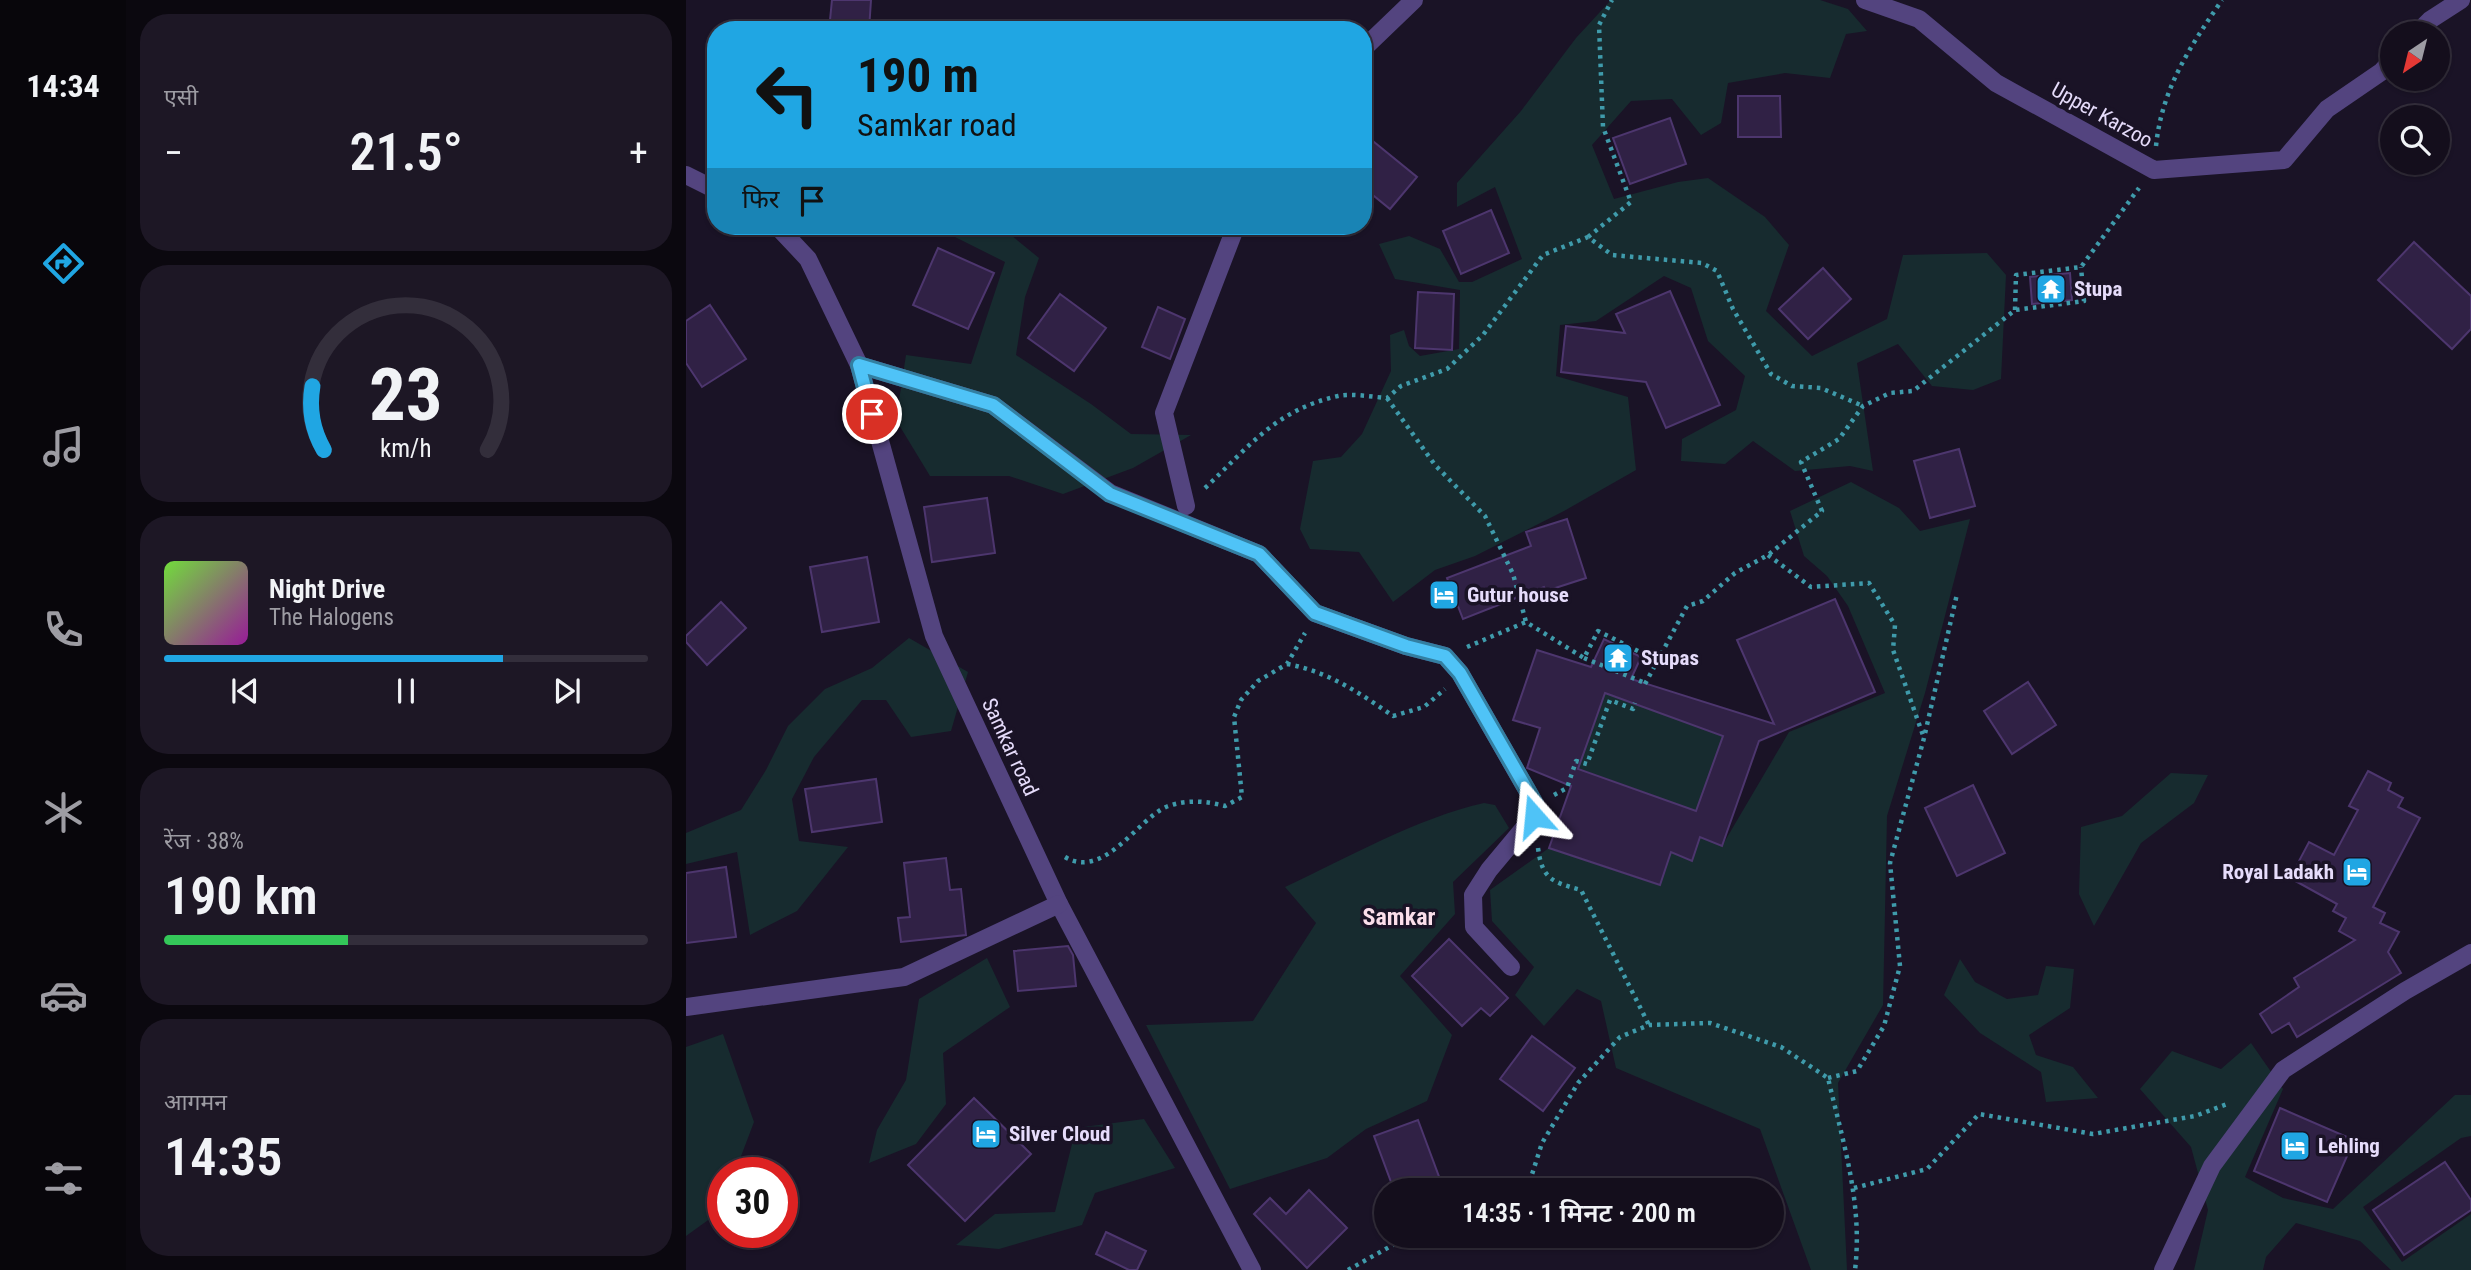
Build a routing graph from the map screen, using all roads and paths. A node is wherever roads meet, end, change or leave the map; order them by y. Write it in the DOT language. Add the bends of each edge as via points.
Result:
graph roads {
  1 [pos="1414,0"];
  2 [pos="1612,0"];
  3 [pos="1865,0"];
  4 [pos="2222,0"];
  5 [pos="2461,0"];
  6 [pos="2429,21"];
  7 [pos="1372,40"];
  8 [pos="2380,73"];
  9 [pos="2154,170"];
  10 [pos="686,175"];
  11 [pos="707,186"];
  12 [pos="785,235"];
  13 [pos="1233,235"];
  14 [pos="1587,237"];
  15 [pos="2081,267"];
  16 [pos="2015,310"];
  17 [pos="859,365"];
  18 [pos="1387,398"];
  19 [pos="1863,406"];
  20 [pos="1186,506"];
  21 [pos="1768,555"];
  22 [pos="1957,594"];
  23 [pos="1315,613"];
  24 [pos="1526,622"];
  25 [pos="1445,656"];
  26 [pos="1584,658"];
  27 [pos="1656,660"];
  28 [pos="1287,664"];
  29 [pos="1460,673"];
  30 [pos="1635,704"];
  31 [pos="1924,738"];
  32 [pos="1534,810"];
  33 [pos="1038,859"];
  34 [pos="1059,904"];
  35 [pos="2471,953"];
  36 [pos="1511,967"];
  37 [pos="686,1007"];
  38 [pos="1649,1026"];
  39 [pos="1828,1078"];
  40 [pos="2233,1101"];
  41 [pos="1531,1178"];
  42 [pos="1854,1188"];
  43 [pos="1387,1248"];
  44 [pos="1252,1270"];
  45 [pos="1348,1270"];
  46 [pos="1855,1270"];
  47 [pos="2163,1270"];
  1 -- 7 [label="street"];
  2 -- 14 [label="path" via="1599,25 1603,127 1631,202"];
  3 -- 9 [label="street, Upper Karzoo" via="1919,19 1996,83"];
  4 -- 9 [label="path" via="2166,92"];
  5 -- 6 [label="street"];
  8 -- 9 [label="street, Upper Karzoo" via="2328,109 2284,160"];
  9 -- 15 [label="path"];
  10 -- 11 [label="street"];
  12 -- 17 [label="street, Samkar road" via="808,259"];
  13 -- 20 [label="street" via="1164,414"];
  14 -- 18 [label="path" via="1544,255 1483,335 1447,369 1401,386"];
  14 -- 19 [label="path" via="1612,255 1702,263 1717,271 1771,374 1792,386 1821,388"];
  15 -- 16 [label="path" via="2016,275"];
  15 -- 16 [label="path" via="2084,301"];
  16 -- 19 [label="path" via="1913,391 1890,393"];
  17 -- 23 [label="street" via="993,405 1110,494 1259,554"];
  17 -- 33 [label="street, Samkar road" via="934,636"];
  18 -- 20 [label="path" via="1340,396 1270,425"];
  18 -- 24 [label="path" via="1435,465 1485,516 1513,574"];
  19 -- 21 [label="path" via="1839,439 1801,462 1822,511"];
  21 -- 27 [label="path" via="1735,573 1703,601 1687,606"];
  21 -- 31 [label="path" via="1811,587 1869,583 1895,625 1892,650"];
  22 -- 31 [label="path"];
  23 -- 25 [label="street"];
  23 -- 28 [label="path"];
  24 -- 25 [label="path"];
  24 -- 26 [label="path"];
  25 -- 29 [label="street"];
  26 -- 27 [label="path" via="1645,683"];
  26 -- 27 [label="path" via="1598,631"];
  28 -- 29 [label="path" via="1308,667 1337,680 1393,716 1424,706"];
  28 -- 33 [label="path" via="1258,681 1241,700 1234,717 1242,797 1225,806 1202,800 1166,807 1115,850 1095,859 1073,862 1045,849"];
  29 -- 32 [label="street"];
  30 -- 32 [label="path" via="1633,709 1610,699 1587,764 1576,761 1567,788"];
  31 -- 39 [label="path" via="1890,863 1900,966 1884,1026 1857,1071"];
  32 -- 36 [label="street" via="1473,895 1474,927"];
  32 -- 38 [label="path" via="1541,866 1554,883 1581,890"];
  33 -- 34 [label="street, Samkar road"];
  34 -- 37 [label="street" via="904,977"];
  34 -- 44 [label="street, Samkar road"];
  35 -- 47 [label="street" via="2283,1070 2212,1166"];
  38 -- 39 [label="path" via="1710,1023 1781,1047"];
  38 -- 41 [label="path" via="1620,1037 1578,1083 1542,1143"];
  39 -- 42 [label="path"];
  40 -- 42 [label="path" via="2195,1116 2093,1134 1979,1114 1927,1169"];
  42 -- 46 [label="path" via="1859,1239"];
  43 -- 45 [label="path"];
}
